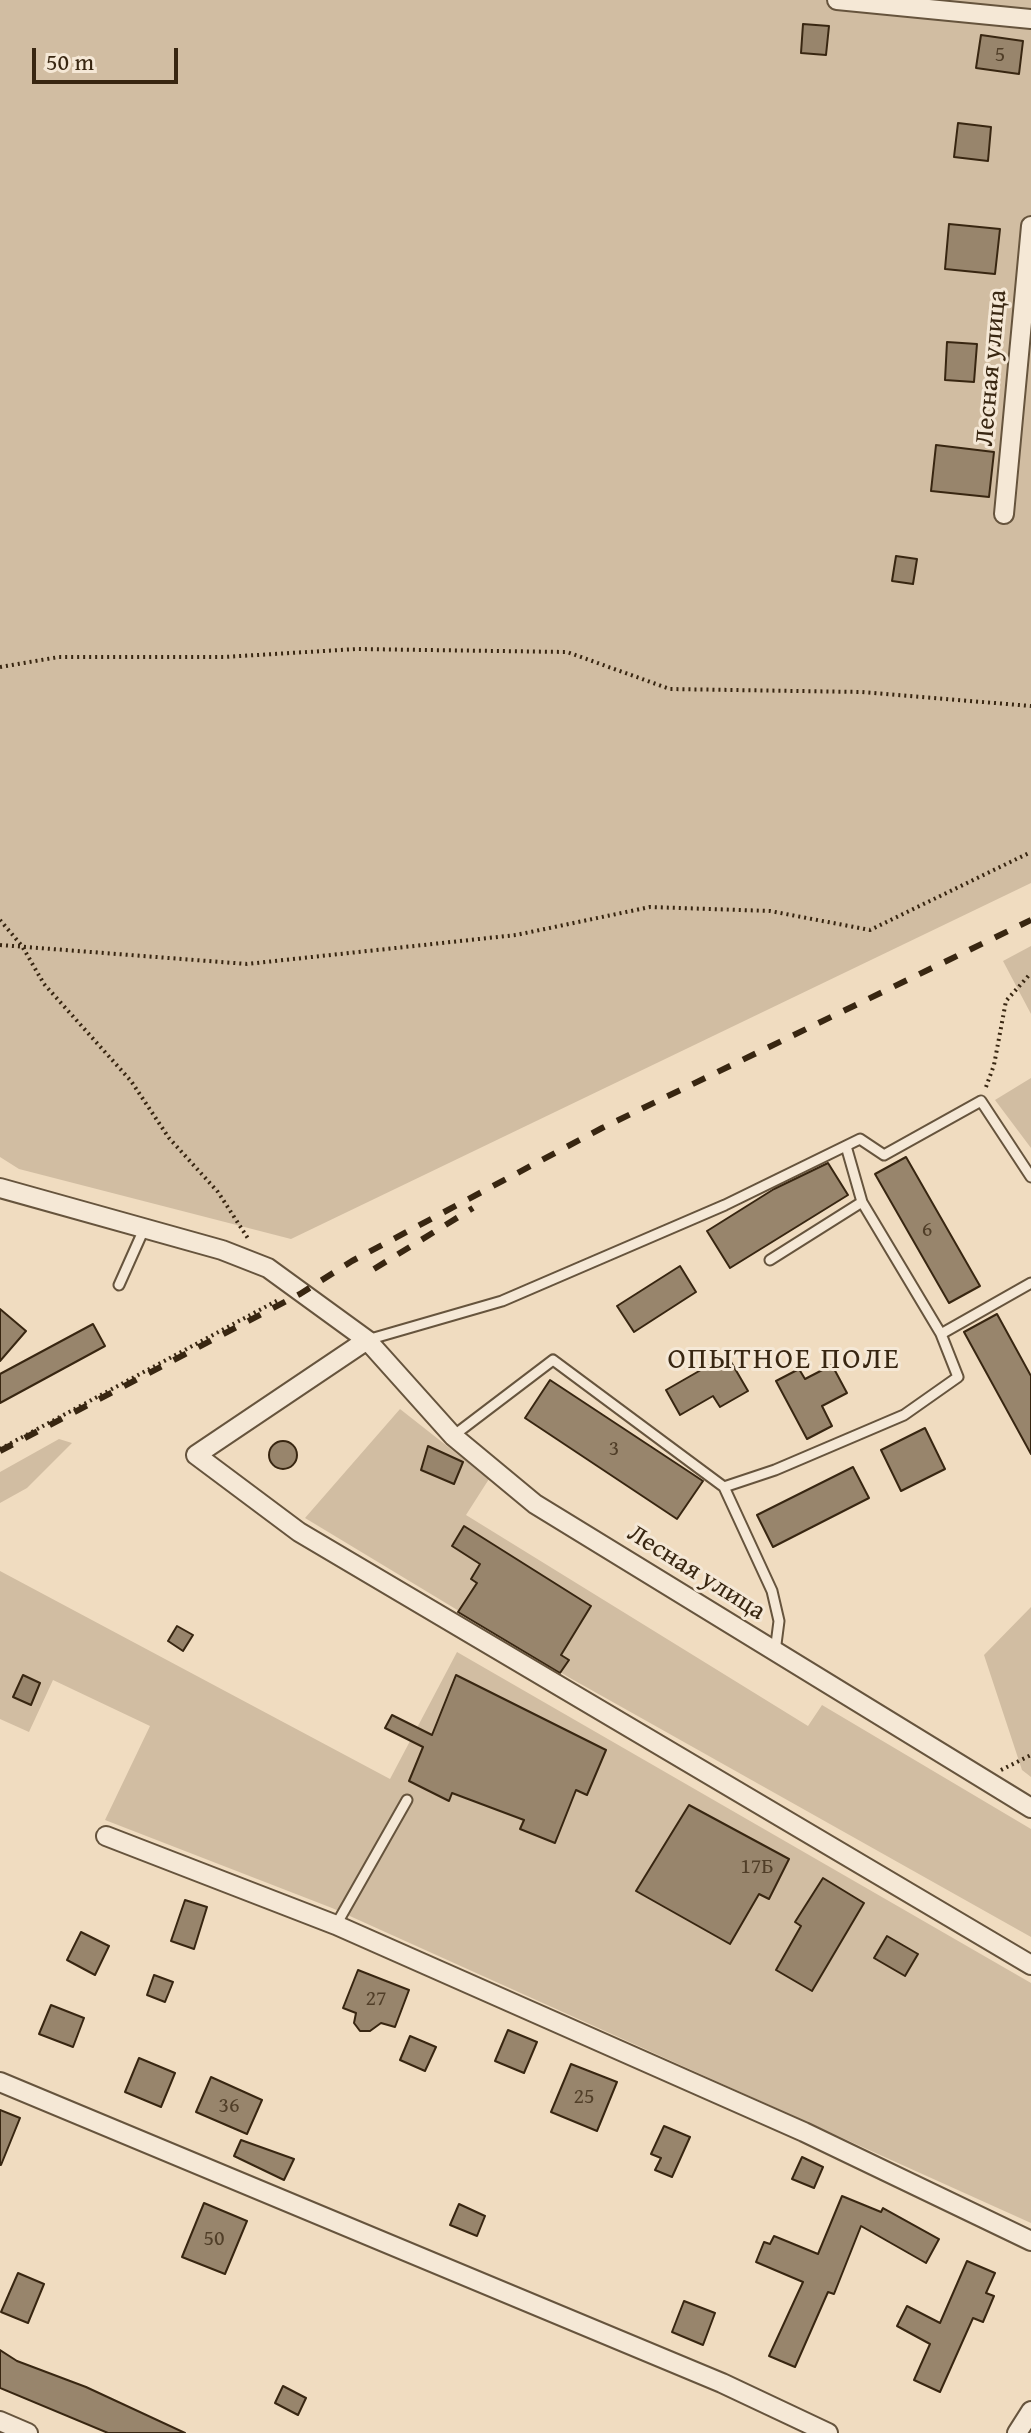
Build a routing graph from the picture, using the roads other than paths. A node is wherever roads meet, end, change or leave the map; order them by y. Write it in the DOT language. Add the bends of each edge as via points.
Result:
graph roads {
  1 [pos="837,0"];
  2 [pos="1031,19"];
  3 [pos="1031,226"];
  4 [pos="1004,514"];
  5 [pos="846,1146"];
  6 [pos="1031,1177"];
  7 [pos="0,1188"];
  8 [pos="862,1202"];
  9 [pos="144,1229"];
  10 [pos="770,1260"];
  11 [pos="1031,1283"];
  12 [pos="119,1285"];
  13 [pos="941,1334"];
  14 [pos="367,1340"];
  15 [pos="453,1436"];
  16 [pos="724,1487"];
  17 [pos="775,1652"];
  18 [pos="407,1800"];
  19 [pos="1031,1808"];
  20 [pos="106,1836"];
  21 [pos="336,1925"];
  22 [pos="1031,1965"];
  23 [pos="0,2082"];
  24 [pos="1031,2241"];
  25 [pos="1031,2411"];
  26 [pos="0,2421"];
  27 [pos="28,2433"];
  28 [pos="828,2433"];
  29 [pos="1017,2433"];
  1 -- 2 [label="street"];
  3 -- 4 [label="street, Лесная улица"];
  5 -- 6 [label="lane" via="860,1139 884,1155 981,1101"];
  5 -- 8 [label="lane"];
  5 -- 14 [label="lane" via="725,1205 502,1301"];
  7 -- 9 [label="street, Лесная улица"];
  8 -- 10 [label="lane"];
  8 -- 13 [label="lane"];
  9 -- 12 [label="lane"];
  9 -- 14 [label="street, Лесная улица" via="268,1268"];
  11 -- 13 [label="lane"];
  13 -- 16 [label="lane" via="958,1377 904,1415"];
  14 -- 15 [label="street, Лесная улица"];
  14 -- 22 [label="street" via="196,1455 299,1532"];
  15 -- 16 [label="lane" via="553,1360"];
  15 -- 17 [label="street, Лесная улица" via="535,1504"];
  16 -- 17 [label="lane" via="772,1591 779,1621"];
  17 -- 19 [label="street, Лесная улица"];
  18 -- 21 [label="lane"];
  20 -- 21 [label="street"];
  21 -- 24 [label="street" via="804,2132"];
  23 -- 28 [label="street" via="722,2383"];
  25 -- 29 [label="street"];
  26 -- 27 [label="street"];
}
